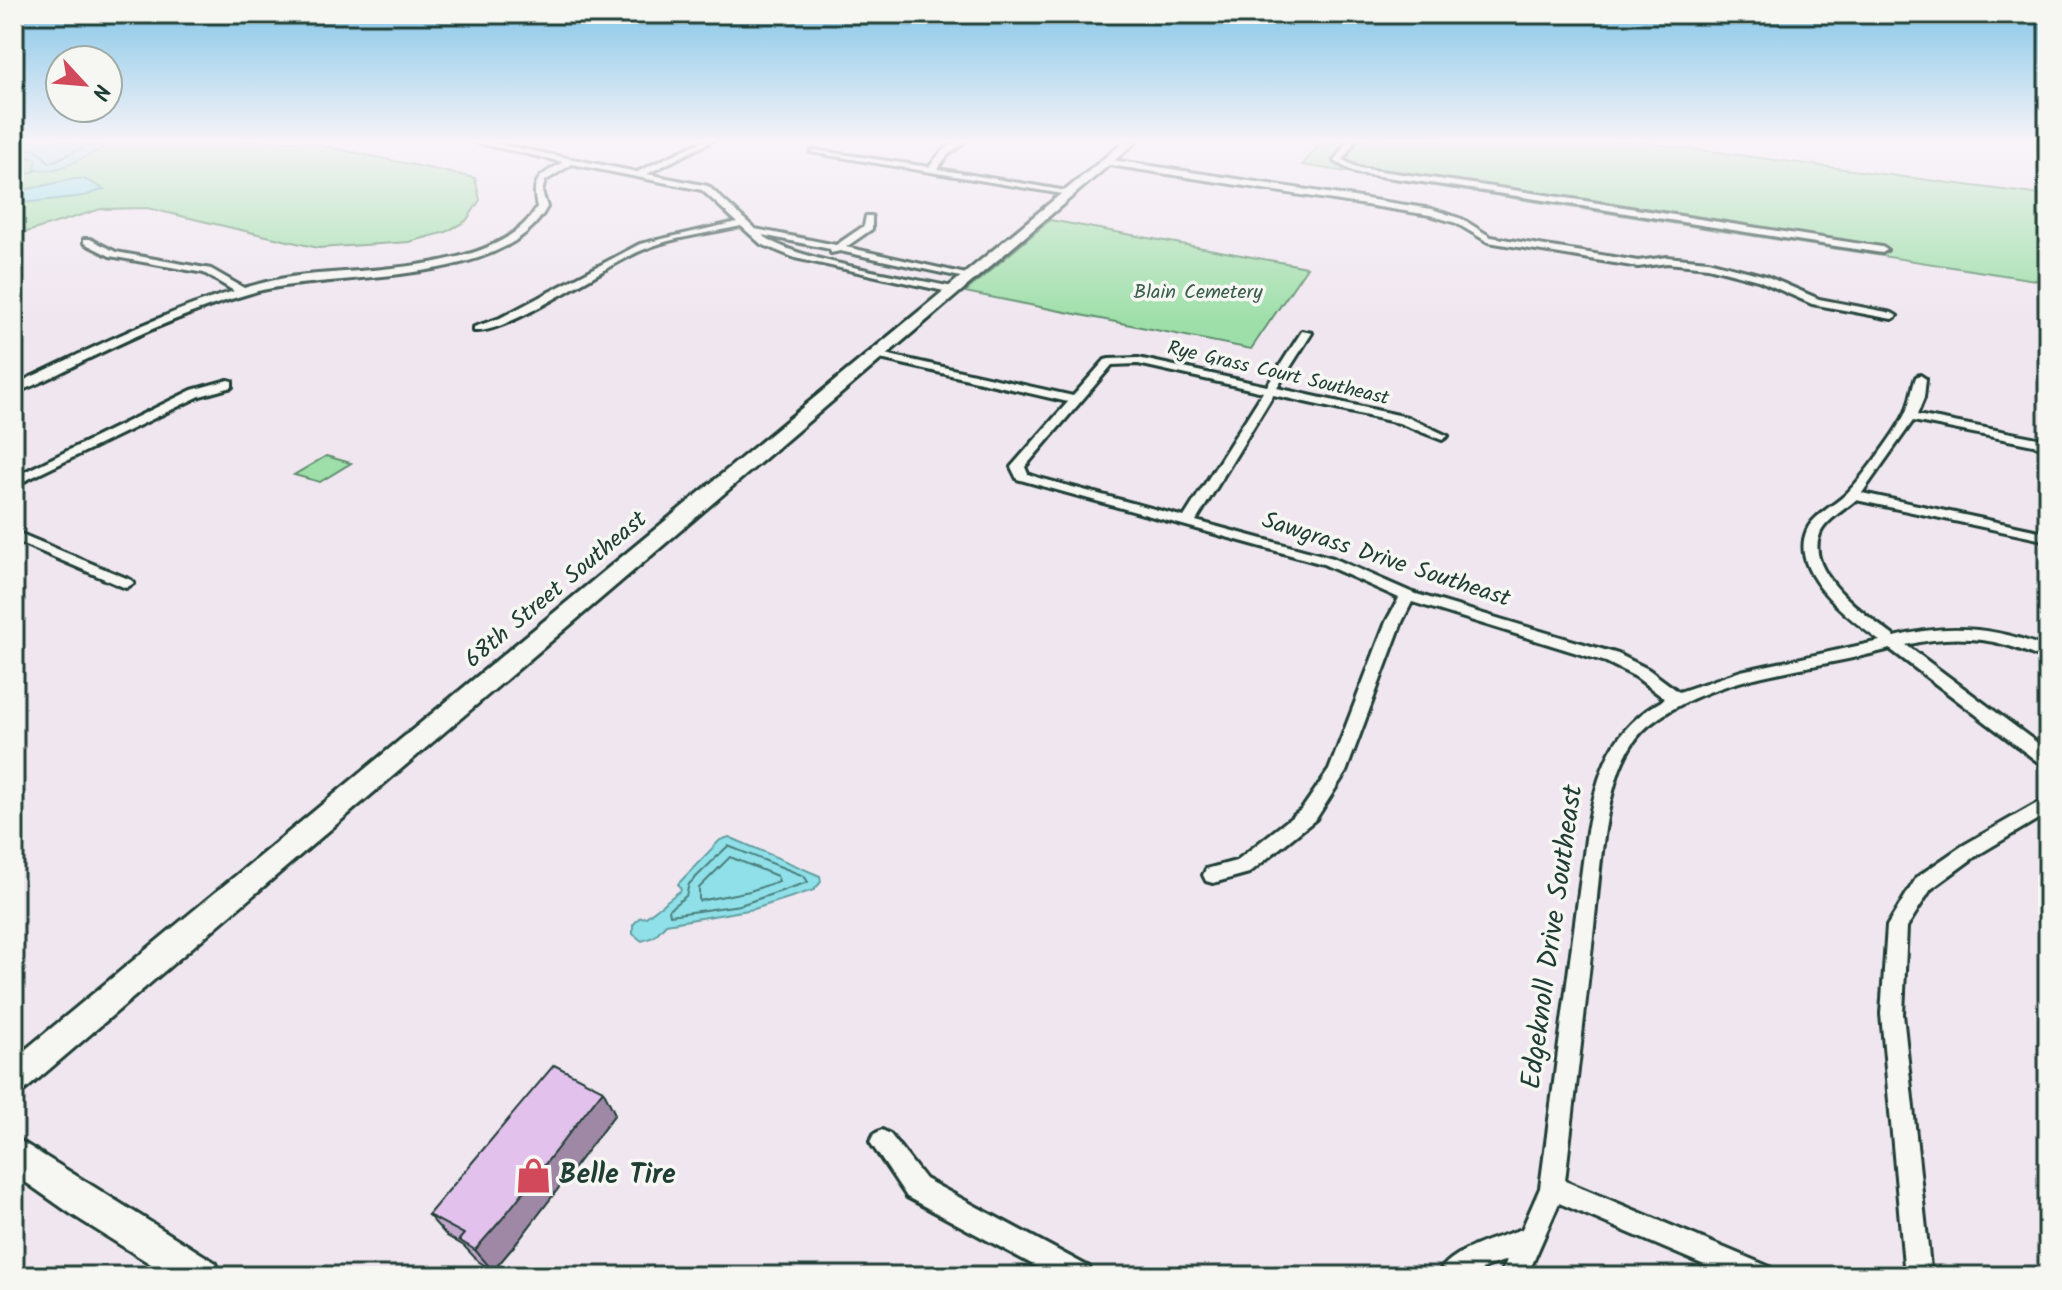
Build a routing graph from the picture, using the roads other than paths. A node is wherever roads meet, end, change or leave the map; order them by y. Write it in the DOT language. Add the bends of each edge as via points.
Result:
graph roads {
  1 [pos="540,201"];
  2 [pos="720,201"];
  3 [pos="1058,201"];
  4 [pos="1362,201"];
  5 [pos="1565,201"];
  6 [pos="869,218"];
  7 [pos="748,226"];
  8 [pos="87,241"];
  9 [pos="839,248"];
  10 [pos="1882,250"];
  11 [pos="820,261"];
  12 [pos="962,283"];
  13 [pos="242,291"];
  14 [pos="1892,316"];
  15 [pos="478,329"];
  16 [pos="1306,333"];
  17 [pos="876,355"];
  18 [pos="1920,379"];
  19 [pos="228,384"];
  20 [pos="14,389"];
  21 [pos="1269,391"];
  22 [pos="1077,400"];
  23 [pos="1910,417"];
  24 [pos="1442,436"];
  25 [pos="2048,444"];
  26 [pos="14,482"];
  27 [pos="1853,495"];
  28 [pos="1187,523"];
  29 [pos="14,535"];
  30 [pos="2048,537"];
  31 [pos="126,583"];
  32 [pos="1408,596"];
  33 [pos="1891,641"];
  34 [pos="2048,655"];
  35 [pos="1678,700"];
  36 [pos="2048,760"];
  37 [pos="2048,804"];
  38 [pos="1213,875"];
  39 [pos="14,1079"];
  40 [pos="882,1142"];
  41 [pos="14,1154"];
  42 [pos="1552,1188"];
  43 [pos="1531,1239"];
  44 [pos="203,1276"];
  45 [pos="1080,1276"];
  46 [pos="1450,1276"];
  47 [pos="1513,1276"];
  48 [pos="1761,1276"];
  49 [pos="1918,1276"];
  1 -- 13 [label="street" via="529,225 495,246 422,268 313,277"];
  2 -- 7 [label="street"];
  3 -- 12 [label="main road, 68th Street Southeast"];
  4 -- 14 [label="street" via="1432,212 1488,239 1530,247 1638,264 1708,264 1762,278 1816,302"];
  5 -- 10 [label="street"];
  6 -- 9 [label="street" via="869,227"];
  7 -- 9 [label="street"];
  7 -- 11 [label="street" via="776,248"];
  7 -- 15 [label="street" via="643,246"];
  8 -- 13 [label="street" via="113,254 207,271"];
  9 -- 11 [label="street"];
  9 -- 12 [label="street"];
  11 -- 12 [label="street"];
  12 -- 17 [label="main road, 68th Street Southeast"];
  13 -- 20 [label="street" via="116,339"];
  16 -- 21 [label="street"];
  17 -- 22 [label="street"];
  17 -- 39 [label="main road, 68th Street Southeast"];
  18 -- 23 [label="street"];
  19 -- 26 [label="street" via="196,393"];
  21 -- 22 [label="street, Rye Grass Court Southeast" via="1138,361 1109,362"];
  21 -- 24 [label="street, Rye Grass Court Southeast" via="1403,420"];
  21 -- 28 [label="street"];
  22 -- 28 [label="street, Sawgrass Drive Southeast" via="1018,467 1022,476"];
  23 -- 25 [label="street"];
  23 -- 27 [label="street"];
  27 -- 30 [label="street"];
  27 -- 33 [label="street" via="1814,529 1809,550 1831,592"];
  28 -- 32 [label="street, Sawgrass Drive Southeast" via="1328,561"];
  29 -- 31 [label="street"];
  32 -- 35 [label="street, Sawgrass Drive Southeast" via="1612,658"];
  32 -- 38 [label="street" via="1337,772 1309,814 1242,867"];
  33 -- 34 [label="street, Edgeknoll Drive Southeast" via="1938,633 1995,636"];
  33 -- 35 [label="street, Edgeknoll Drive Southeast" via="1799,662"];
  33 -- 36 [label="street"];
  35 -- 42 [label="street, Edgeknoll Drive Southeast" via="1645,719 1622,744 1607,776"];
  37 -- 49 [label="street" via="1924,883 1897,926 1892,1014"];
  40 -- 45 [label="street" via="916,1188"];
  41 -- 44 [label="main road"];
  42 -- 43 [label="street, Edgeknoll Drive Southeast"];
  42 -- 48 [label="street"];
  43 -- 46 [label="street" via="1479,1257"];
  43 -- 47 [label="street, Edgeknoll Drive Southeast"];
}
